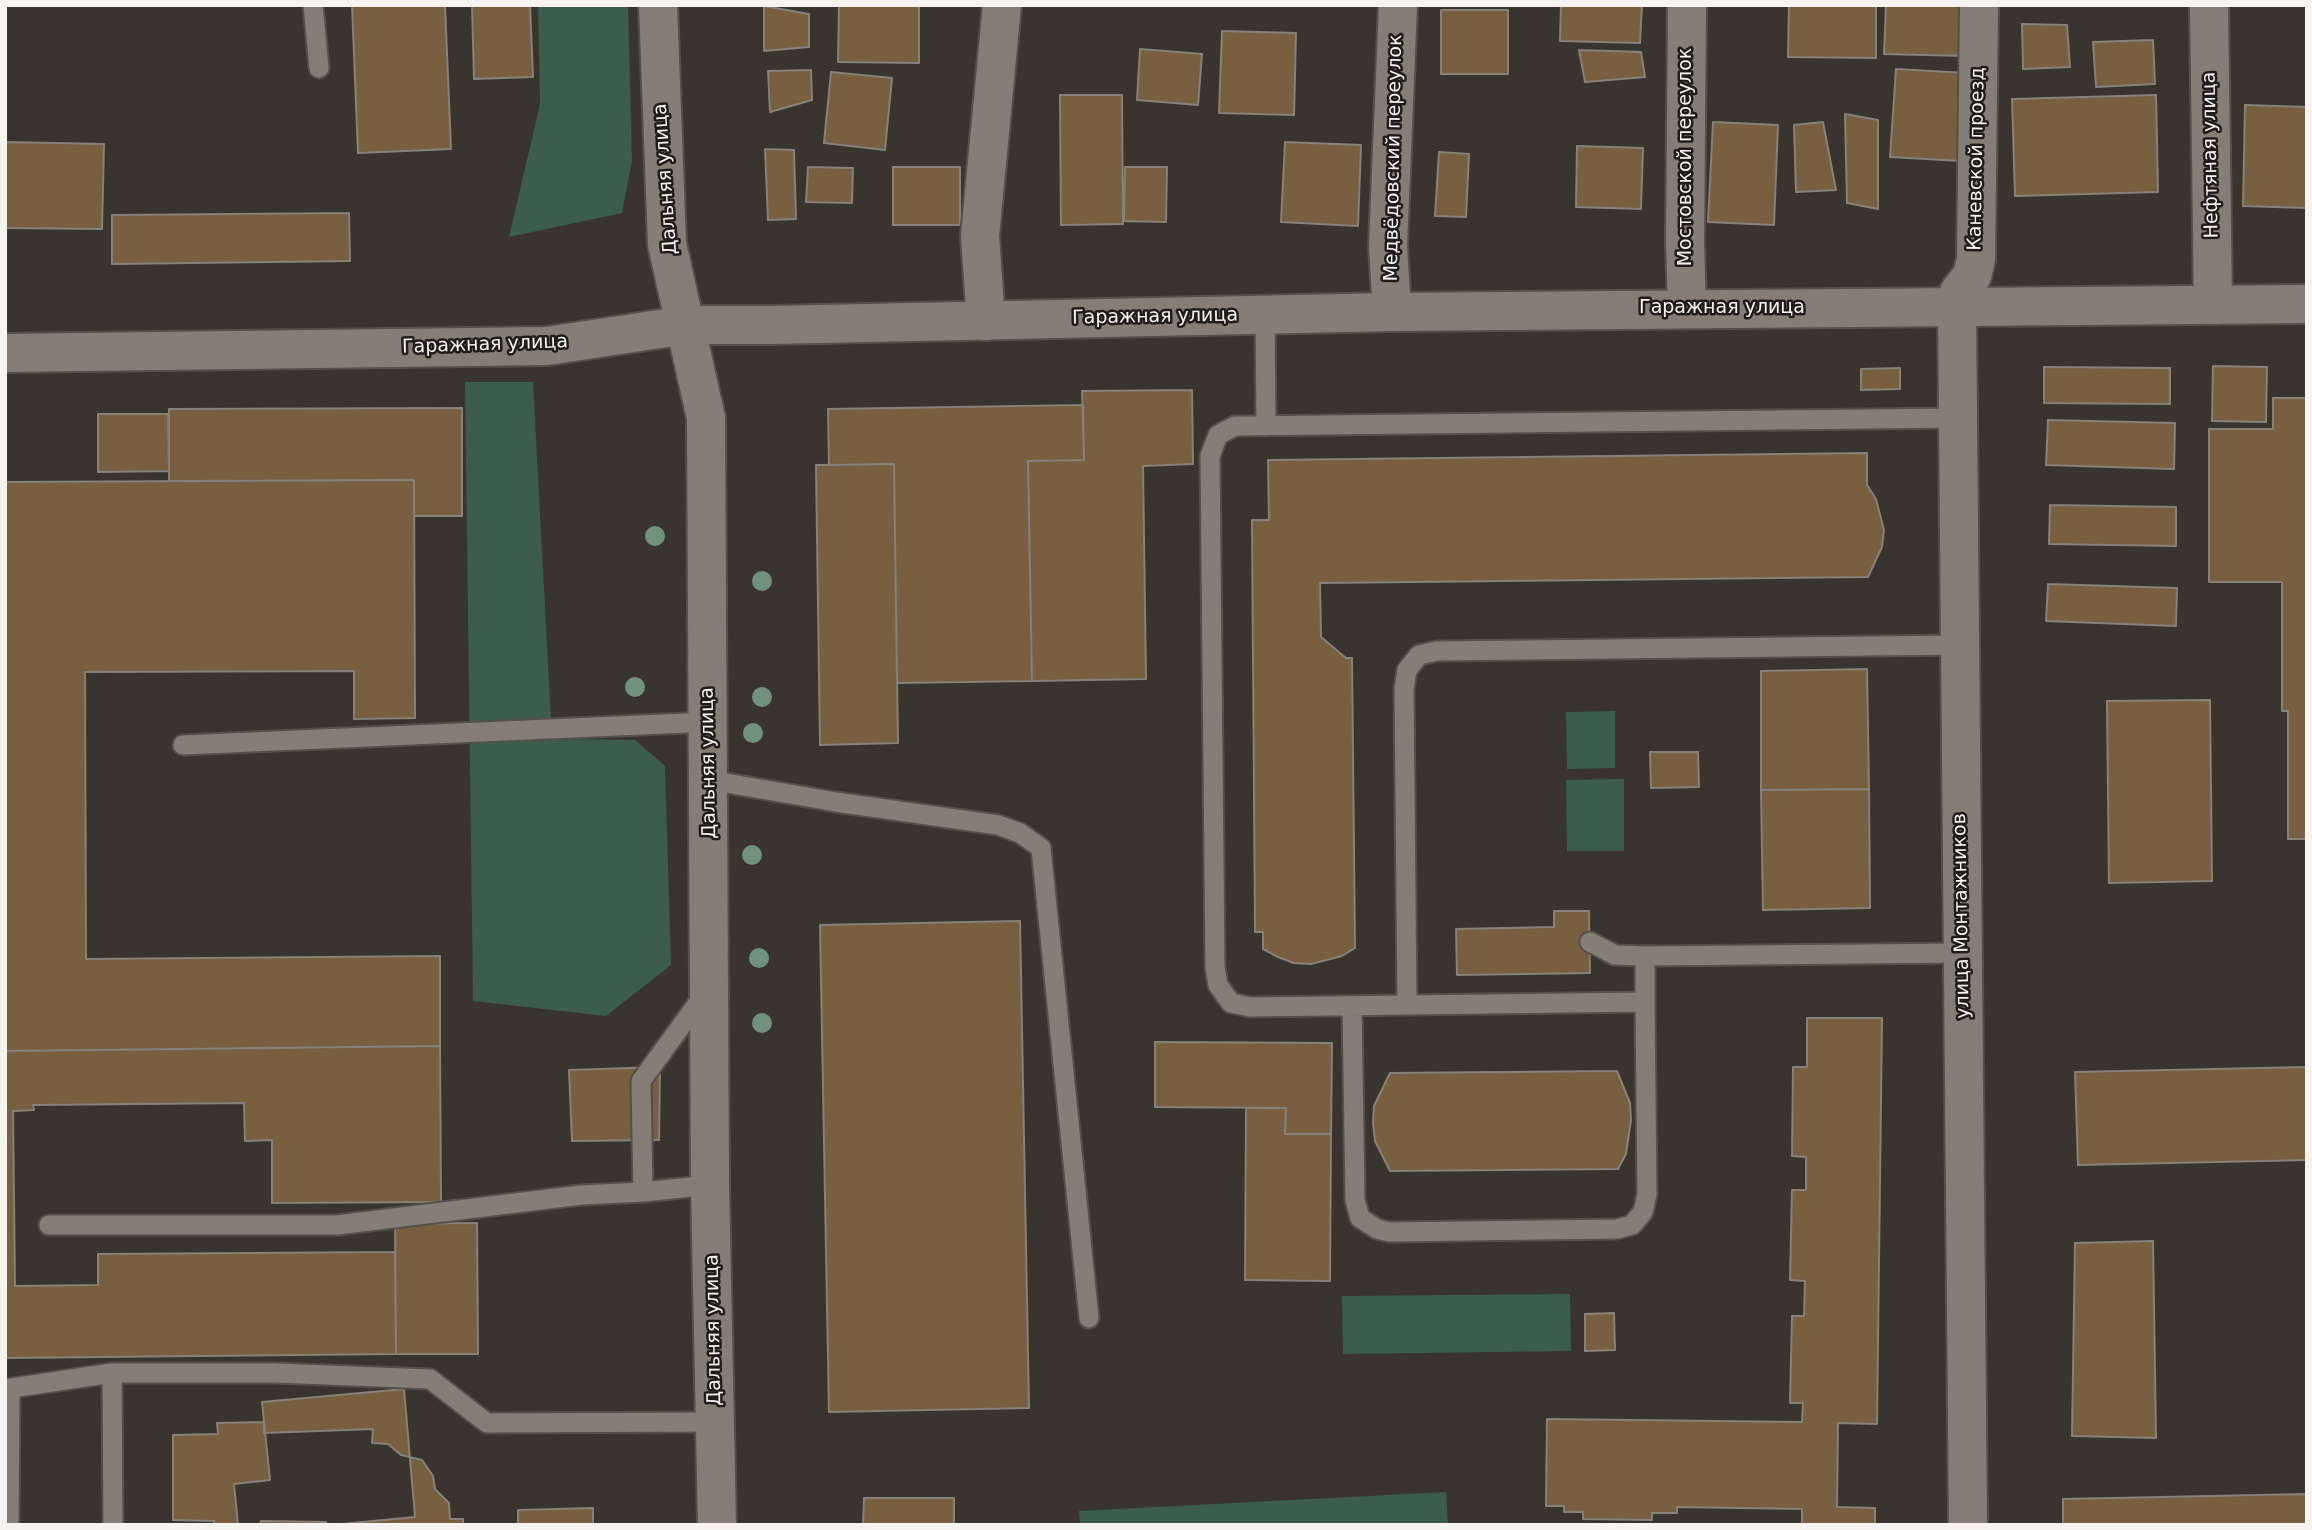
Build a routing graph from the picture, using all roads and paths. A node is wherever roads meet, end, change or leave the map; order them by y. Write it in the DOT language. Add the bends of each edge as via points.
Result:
graph roads {
  1 [pos="313,5"];
  2 [pos="657,5"];
  3 [pos="1002,5"];
  4 [pos="1398,5"];
  5 [pos="1687,5"];
  6 [pos="1979,5"];
  7 [pos="2209,5"];
  8 [pos="319,68"];
  9 [pos="2307,304"];
  10 [pos="2213,305"];
  11 [pos="1957,307"];
  12 [pos="1687,309"];
  13 [pos="1392,312"];
  14 [pos="1265,315"];
  15 [pos="986,321"];
  16 [pos="686,324"];
  17 [pos="5,353"];
  18 [pos="1958,418"];
  19 [pos="1266,426"];
  20 [pos="1959,645"];
  21 [pos="709,722"];
  22 [pos="183,745"];
  23 [pos="709,780"];
  24 [pos="1590,942"];
  25 [pos="1962,953"];
  26 [pos="1645,956"];
  27 [pos="710,986"];
  28 [pos="1645,1002"];
  29 [pos="1407,1005"];
  30 [pos="1352,1006"];
  31 [pos="710,1185"];
  32 [pos="643,1192"];
  33 [pos="49,1225"];
  34 [pos="1089,1318"];
  35 [pos="112,1373"];
  36 [pos="8,1389"];
  37 [pos="716,1422"];
  38 [pos="9,1525"];
  39 [pos="113,1525"];
  40 [pos="717,1525"];
  41 [pos="1968,1525"];
  1 -- 8 [label="lane"];
  2 -- 16 [label="street, Дальняя улица" via="667,244"];
  3 -- 15 [label="street" via="980,236"];
  4 -- 13 [label="street, Медвёдовский переулок" via="1388,246"];
  5 -- 12 [label="street, Мостовской переулок"];
  6 -- 11 [label="street, Каневской проезд" via="1976,259 1972,276 1959,292"];
  7 -- 10 [label="street, Нефтяная улица"];
  9 -- 10 [label="street, Гаражная улица"];
  10 -- 11 [label="street, Гаражная улица"];
  11 -- 12 [label="street, Гаражная улица"];
  11 -- 18 [label="street, улица Монтажников"];
  12 -- 13 [label="street, Гаражная улица"];
  13 -- 14 [label="street, Гаражная улица"];
  14 -- 15 [label="street, Гаражная улица"];
  14 -- 19 [label="lane"];
  15 -- 16 [label="street, Гаражная улица"];
  16 -- 17 [label="street, Гаражная улица" via="547,346"];
  16 -- 21 [label="street, Дальняя улица" via="706,418"];
  18 -- 19 [label="lane"];
  18 -- 20 [label="street, улица Монтажников"];
  19 -- 30 [label="lane" via="1235,426 1218,435 1210,456 1215,967 1218,985 1231,1003 1250,1007"];
  20 -- 25 [label="street, улица Монтажников"];
  20 -- 29 [label="lane" via="1437,651 1419,655 1407,670 1404,689"];
  21 -- 22 [label="lane"];
  21 -- 23 [label="street, Дальняя улица"];
  23 -- 27 [label="street, Дальняя улица"];
  23 -- 34 [label="lane" via="998,825 1041,848"];
  24 -- 26 [label="lane" via="1615,955"];
  25 -- 26 [label="lane"];
  25 -- 41 [label="street, улица Монтажников"];
  26 -- 28 [label="lane"];
  27 -- 31 [label="street, Дальняя улица"];
  27 -- 32 [label="lane" via="640,1081"];
  28 -- 29 [label="lane"];
  28 -- 30 [label="lane" via="1647,1194 1643,1212 1632,1225 1590,1230 1389,1231 1360,1218 1355,1200"];
  29 -- 30 [label="lane"];
  31 -- 32 [label="lane"];
  31 -- 37 [label="street, Дальняя улица"];
  32 -- 33 [label="lane" via="581,1195 337,1225"];
  35 -- 36 [label="lane"];
  35 -- 37 [label="lane" via="430,1379 487,1423"];
  35 -- 39 [label="lane"];
  36 -- 38 [label="lane"];
  37 -- 40 [label="street, Дальняя улица"];
}
